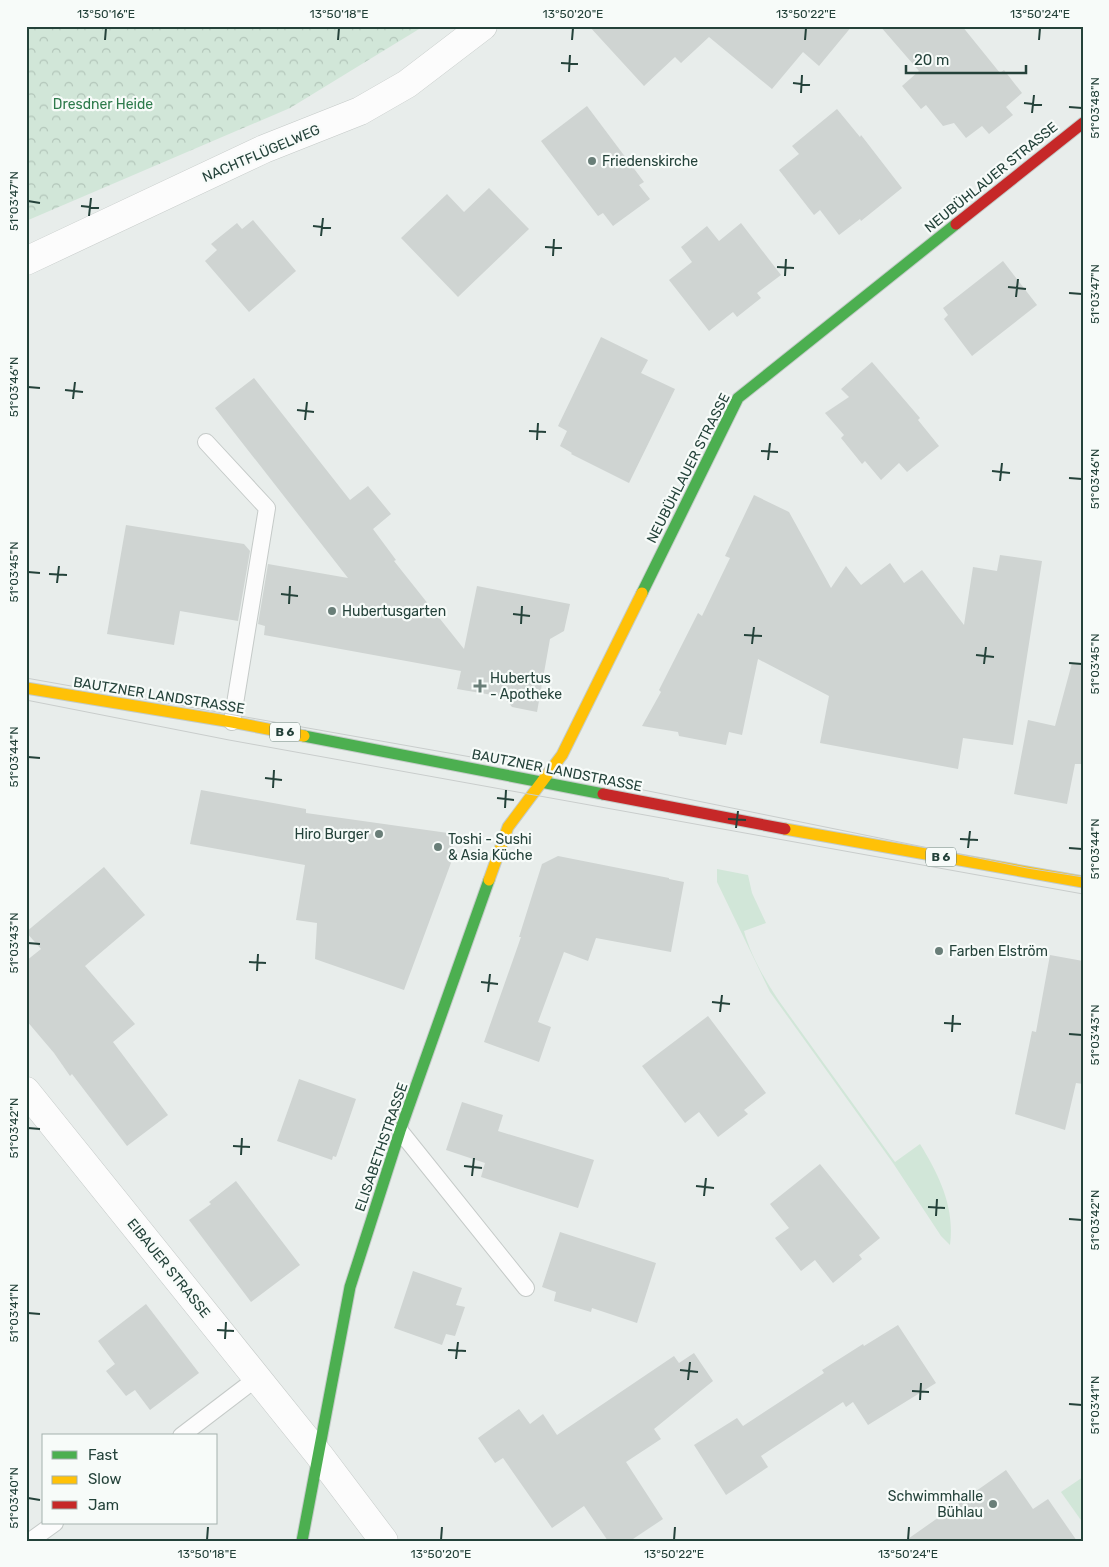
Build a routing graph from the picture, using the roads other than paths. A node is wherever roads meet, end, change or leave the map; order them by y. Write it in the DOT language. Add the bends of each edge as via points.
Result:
graph roads {
  1 [pos="483,26"];
  2 [pos="1083,123"];
  3 [pos="26,261"];
  4 [pos="206,442"];
  5 [pos="26,688"];
  6 [pos="232,722"];
  7 [pos="543,781"];
  8 [pos="1083,882"];
  9 [pos="26,1090"];
  10 [pos="400,1131"];
  11 [pos="526,1288"];
  12 [pos="257,1378"];
  13 [pos="184,1434"];
  14 [pos="319,1455"];
  15 [pos="54,1524"];
  16 [pos="30,1541"];
  17 [pos="302,1541"];
  18 [pos="384,1541"];
  1 -- 3 [label="street, NACHTFLÜGELWEG" via="407,84 360,112 264,149"];
  2 -- 7 [label="street, NEUBÜHLAUER STRASSE" via="738,398 562,755"];
  4 -- 6 [label="lane" via="267,508"];
  5 -- 6 [label="street, BAUTZNER LANDSTRASSE / B 6"];
  6 -- 7 [label="street, BAUTZNER LANDSTRASSE / B 6"];
  7 -- 8 [label="street, BAUTZNER LANDSTRASSE / B 6" via="799,832"];
  7 -- 10 [label="street, ELISABETHSTRASSE" via="508,828"];
  9 -- 12 [label="street, EIBAUER STRASSE"];
  10 -- 11 [label="lane"];
  10 -- 14 [label="street, ELISABETHSTRASSE" via="350,1287"];
  12 -- 13 [label="lane"];
  12 -- 14 [label="street, EIBAUER STRASSE"];
  14 -- 17 [label="street, ELISABETHSTRASSE"];
  14 -- 18 [label="street, EIBAUER STRASSE"];
  15 -- 16 [label="lane"];
}
